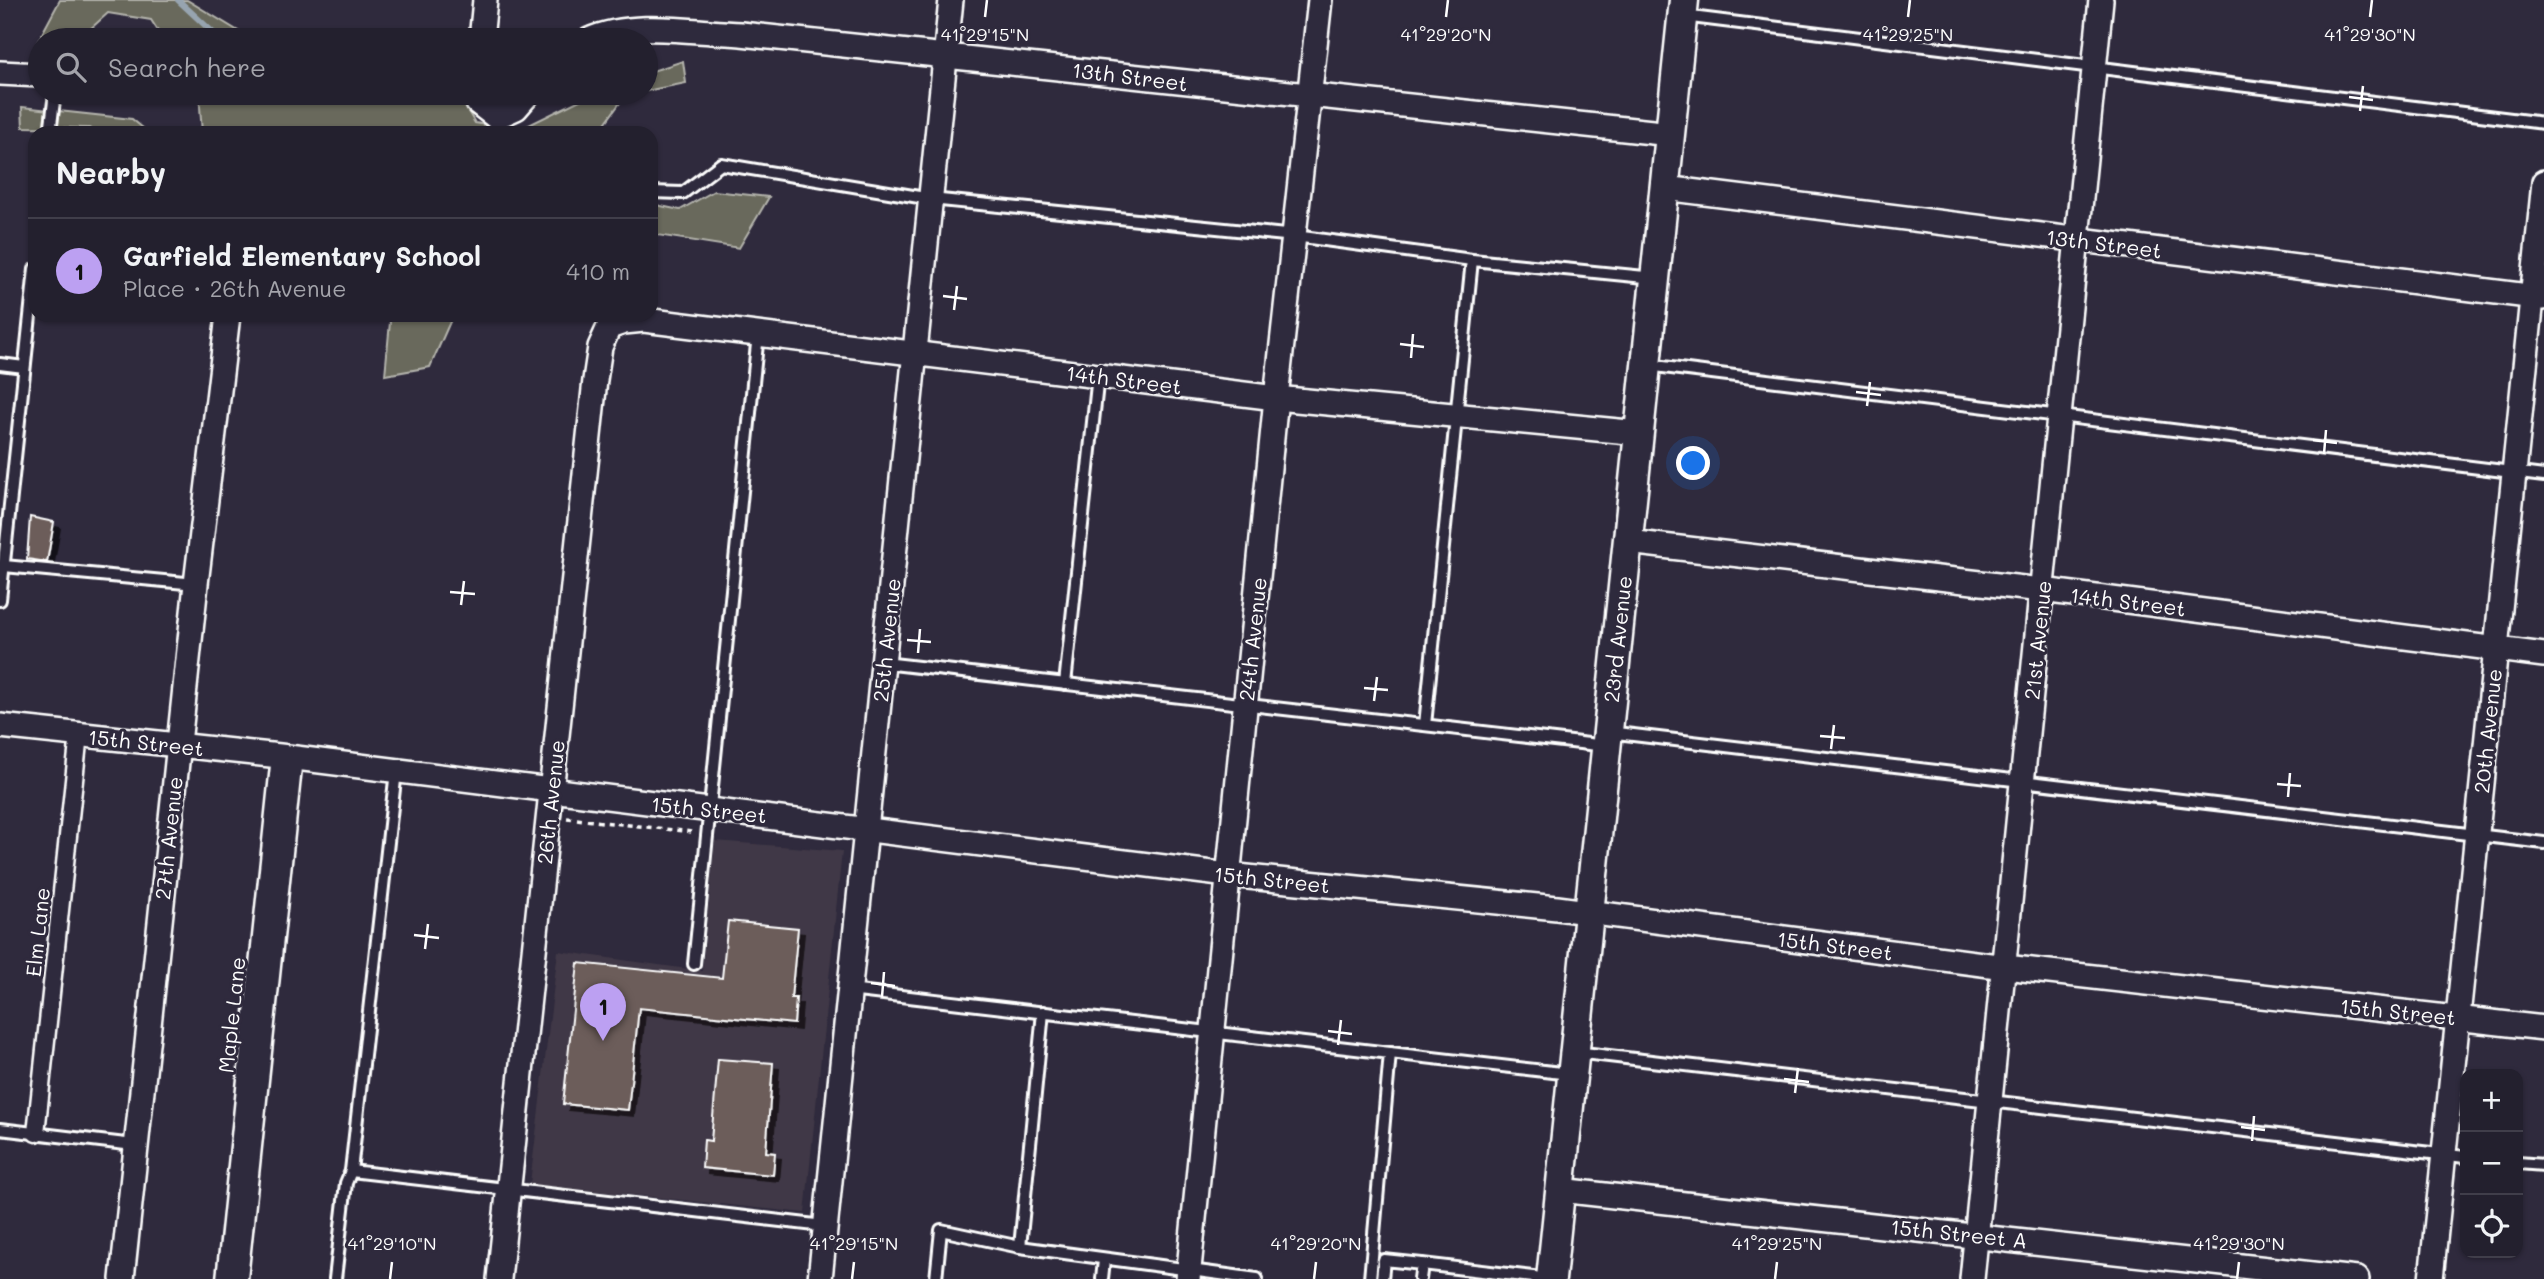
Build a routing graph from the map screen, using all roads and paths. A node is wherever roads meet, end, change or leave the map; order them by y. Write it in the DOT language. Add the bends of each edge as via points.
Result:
graph roads {
  1 [pos="485,0"];
  2 [pos="951,0"];
  3 [pos="1320,0"];
  4 [pos="2101,0"];
  5 [pos="1684,8"];
  6 [pos="482,28"];
  7 [pos="658,30"];
  8 [pos="947,54"];
  9 [pos="2094,67"];
  10 [pos="0,73"];
  11 [pos="28,74"];
  12 [pos="1310,96"];
  13 [pos="54,105"];
  14 [pos="484,105"];
  15 [pos="516,105"];
  16 [pos="2544,122"];
  17 [pos="51,126"];
  18 [pos="1671,134"];
  19 [pos="2544,182"];
  20 [pos="1665,188"];
  21 [pos="658,192"];
  22 [pos="931,199"];
  23 [pos="1294,236"];
  24 [pos="2076,239"];
  25 [pos="1472,260"];
  26 [pos="1655,278"];
  27 [pos="2538,298"];
  28 [pos="29,322"];
  29 [pos="227,322"];
  30 [pos="622,322"];
  31 [pos="658,322"];
  32 [pos="610,327"];
  33 [pos="758,334"];
  34 [pos="916,353"];
  35 [pos="0,364"];
  36 [pos="1647,365"];
  37 [pos="24,367"];
  38 [pos="1098,375"];
  39 [pos="1276,398"];
  40 [pos="1456,413"];
  41 [pos="2057,415"];
  42 [pos="1639,433"];
  43 [pos="2515,472"];
  44 [pos="2544,476"];
  45 [pos="1628,541"];
  46 [pos="4,566"];
  47 [pos="196,583"];
  48 [pos="2042,590"];
  49 [pos="0,600"];
  50 [pos="2496,649"];
  51 [pos="2544,655"];
  52 [pos="884,663"];
  53 [pos="1065,684"];
  54 [pos="1245,705"];
  55 [pos="1424,725"];
  56 [pos="0,726"];
  57 [pos="79,734"];
  58 [pos="1607,739"];
  59 [pos="178,745"];
  60 [pos="287,757"];
  61 [pos="396,771"];
  62 [pos="2023,783"];
  63 [pos="551,791"];
  64 [pos="709,809"];
  65 [pos="867,828"];
  66 [pos="2476,835"];
  67 [pos="2544,843"];
  68 [pos="1228,875"];
  69 [pos="1589,913"];
  70 [pos="694,964"];
  71 [pos="2005,967"];
  72 [pos="848,990"];
  73 [pos="1043,1012"];
  74 [pos="2458,1018"];
  75 [pos="2544,1028"];
  76 [pos="1213,1033"];
  77 [pos="1390,1053"];
  78 [pos="1574,1063"];
  79 [pos="1991,1099"];
  80 [pos="0,1129"];
  81 [pos="36,1133"];
  82 [pos="134,1145"];
  83 [pos="2455,1155"];
  84 [pos="2523,1164"];
  85 [pos="2544,1166"];
  86 [pos="351,1171"];
  87 [pos="1560,1190"];
  88 [pos="508,1191"];
  89 [pos="824,1226"];
  90 [pos="1977,1235"];
  91 [pos="1020,1248"];
  92 [pos="1104,1260"];
  93 [pos="1422,1264"];
  94 [pos="1189,1275"];
  95 [pos="122,1279"];
  96 [pos="225,1279"];
  97 [pos="239,1279"];
  98 [pos="335,1279"];
  99 [pos="499,1279"];
  100 [pos="820,1279"];
  101 [pos="936,1279"];
  102 [pos="1102,1279"];
  103 [pos="1257,1279"];
  104 [pos="1370,1279"];
  105 [pos="1382,1279"];
  106 [pos="1420,1279"];
  107 [pos="1551,1279"];
  108 [pos="1972,1279"];
  109 [pos="2357,1279"];
  110 [pos="2431,1279"];
  1 -- 6 [label="street"];
  2 -- 8 [label="street, 25th Avenue"];
  3 -- 12 [label="street, 24th Avenue"];
  4 -- 9 [label="street, 21st Avenue"];
  5 -- 9 [label="lane"];
  5 -- 18 [label="street, 23rd Avenue"];
  7 -- 8 [label="street, 13th Street"];
  8 -- 12 [label="street, 13th Street"];
  8 -- 22 [label="street, 25th Avenue"];
  9 -- 16 [label="lane"];
  9 -- 24 [label="street, 21st Avenue"];
  10 -- 11 [label="street"];
  12 -- 18 [label="street, 13th Street"];
  12 -- 23 [label="street, 24th Avenue"];
  13 -- 17 [label="lane"];
  14 -- 15 [label="street" via="496,117"];
  18 -- 20 [label="street, 23rd Avenue"];
  19 -- 27 [label="street, 20th Avenue"];
  20 -- 24 [label="street, 13th Street"];
  20 -- 26 [label="street, 23rd Avenue"];
  21 -- 22 [label="lane" via="683,193 721,164"];
  22 -- 23 [label="lane"];
  22 -- 34 [label="street, 25th Avenue"];
  23 -- 25 [label="lane"];
  23 -- 39 [label="street, 24th Avenue"];
  24 -- 27 [label="street, 13th Street"];
  24 -- 41 [label="street, 21st Avenue"];
  25 -- 26 [label="lane"];
  25 -- 40 [label="lane"];
  26 -- 36 [label="street, 23rd Avenue"];
  27 -- 43 [label="street, 20th Avenue"];
  28 -- 37 [label="lane"];
  29 -- 47 [label="street, 27th Avenue"];
  30 -- 32 [label="street, 14th Street"];
  31 -- 33 [label="street, 14th Street"];
  32 -- 63 [label="street, 26th Avenue" via="600,347 595,380"];
  33 -- 34 [label="street, 14th Street"];
  33 -- 64 [label="lane"];
  34 -- 38 [label="street, 14th Street"];
  34 -- 52 [label="street, 25th Avenue"];
  35 -- 37 [label="lane"];
  36 -- 41 [label="lane"];
  36 -- 42 [label="street, 23rd Avenue"];
  37 -- 46 [label="lane"];
  38 -- 39 [label="street, 14th Street"];
  38 -- 53 [label="lane"];
  39 -- 40 [label="street, 14th Street"];
  39 -- 54 [label="street, 24th Avenue"];
  40 -- 42 [label="street, 14th Street"];
  40 -- 55 [label="lane"];
  41 -- 43 [label="lane"];
  41 -- 48 [label="street, 21st Avenue"];
  42 -- 45 [label="street, 23rd Avenue"];
  43 -- 44 [label="lane"];
  43 -- 50 [label="street, 20th Avenue"];
  45 -- 48 [label="street, 14th Street"];
  45 -- 58 [label="street, 23rd Avenue"];
  46 -- 47 [label="lane"];
  46 -- 49 [label="lane"];
  47 -- 59 [label="street, 27th Avenue"];
  48 -- 50 [label="street, 14th Street"];
  48 -- 62 [label="street, 21st Avenue"];
  50 -- 51 [label="street, 14th Street"];
  50 -- 66 [label="street, 20th Avenue"];
  52 -- 53 [label="lane"];
  52 -- 65 [label="street, 25th Avenue"];
  53 -- 54 [label="lane"];
  54 -- 55 [label="lane"];
  54 -- 68 [label="street, 24th Avenue"];
  55 -- 58 [label="lane"];
  56 -- 57 [label="street, 15th Street"];
  57 -- 59 [label="street, 15th Street"];
  57 -- 81 [label="street, Elm Lane"];
  58 -- 62 [label="lane"];
  58 -- 69 [label="street, 23rd Avenue"];
  59 -- 60 [label="street, 15th Street"];
  59 -- 82 [label="street, 27th Avenue"];
  60 -- 61 [label="street, 15th Street"];
  60 -- 96 [label="street, Maple Lane"];
  60 -- 97 [label="street, Maple Lane"];
  61 -- 63 [label="street, 15th Street"];
  61 -- 86 [label="lane"];
  62 -- 66 [label="lane"];
  62 -- 71 [label="street, 21st Avenue"];
  63 -- 64 [label="street, 15th Street"];
  63 -- 88 [label="street, 26th Avenue"];
  64 -- 65 [label="street, 15th Street"];
  64 -- 70 [label="lane"];
  65 -- 68 [label="street, 15th Street"];
  65 -- 72 [label="street, 25th Avenue"];
  66 -- 67 [label="lane"];
  66 -- 74 [label="street, 20th Avenue"];
  68 -- 69 [label="street, 15th Street"];
  68 -- 76 [label="street, 24th Avenue"];
  69 -- 71 [label="street, 15th Street"];
  69 -- 78 [label="street, 23rd Avenue"];
  71 -- 74 [label="street, 15th Street"];
  71 -- 79 [label="street, 21st Avenue"];
  72 -- 73 [label="lane"];
  72 -- 89 [label="street, 25th Avenue"];
  73 -- 76 [label="lane"];
  73 -- 91 [label="lane"];
  74 -- 75 [label="street, 15th Street"];
  74 -- 83 [label="street, 20th Avenue"];
  76 -- 77 [label="lane"];
  76 -- 94 [label="street, 24th Avenue"];
  77 -- 78 [label="lane"];
  77 -- 104 [label="lane"];
  78 -- 79 [label="lane"];
  78 -- 87 [label="street, 23rd Avenue"];
  79 -- 83 [label="lane"];
  79 -- 90 [label="street, 21st Avenue"];
  80 -- 81 [label="lane"];
  81 -- 82 [label="lane"];
  82 -- 95 [label="street, 27th Avenue"];
  83 -- 110 [label="street, 20th Avenue"];
  84 -- 85 [label="lane"];
  86 -- 88 [label="lane"];
  86 -- 98 [label="lane"];
  87 -- 90 [label="street, 15th Street A"];
  87 -- 107 [label="street, 23rd Avenue"];
  88 -- 89 [label="lane"];
  88 -- 99 [label="street, 26th Avenue"];
  89 -- 100 [label="street, 25th Avenue"];
  90 -- 108 [label="street, 21st Avenue"];
  90 -- 109 [label="street, 15th Street A"];
  91 -- 92 [label="lane"];
  91 -- 101 [label="lane" via="941,1230"];
  92 -- 94 [label="lane"];
  92 -- 102 [label="lane"];
  93 -- 105 [label="lane" via="1384,1260"];
  93 -- 106 [label="lane"];
  93 -- 107 [label="lane"];
  94 -- 103 [label="lane"];
}
